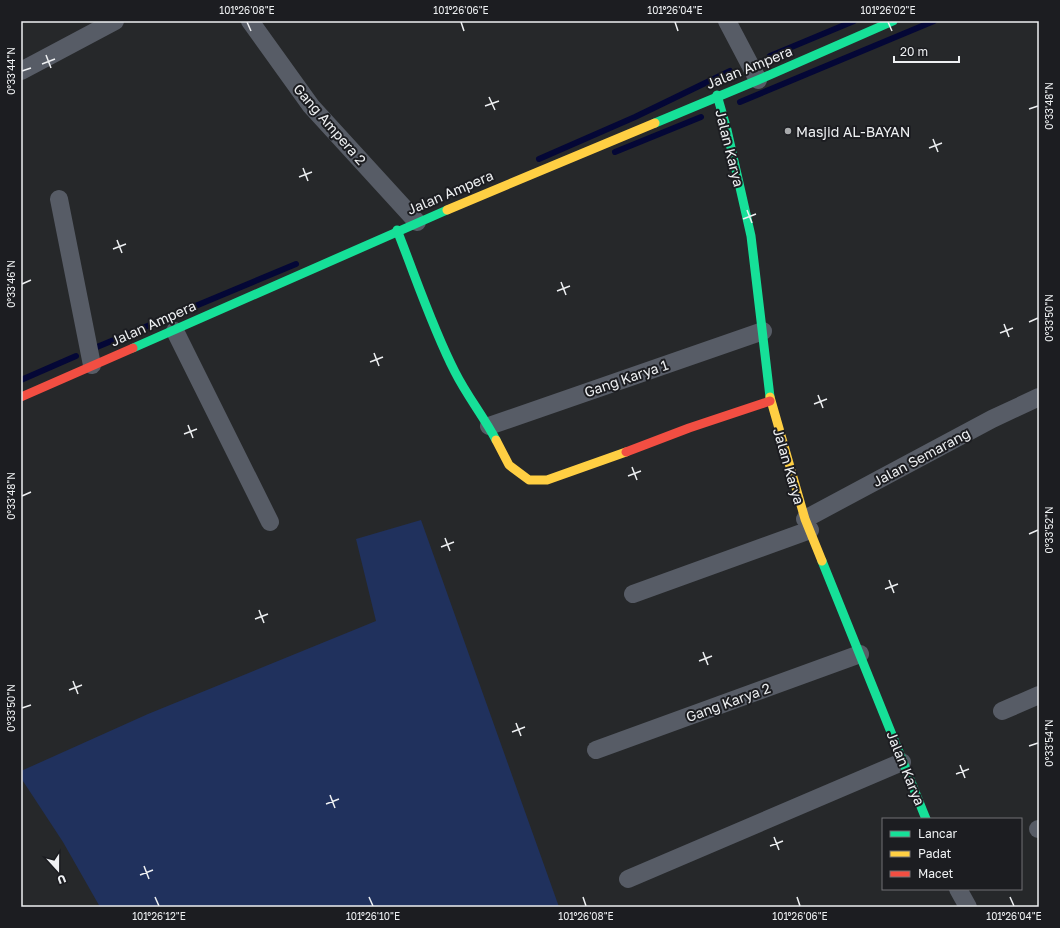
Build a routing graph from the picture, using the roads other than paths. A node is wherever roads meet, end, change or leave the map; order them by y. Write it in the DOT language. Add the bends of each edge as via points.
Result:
graph roads {
  1 [pos="115,21"];
  2 [pos="250,21"];
  3 [pos="727,21"];
  4 [pos="893,21"];
  5 [pos="21,71"];
  6 [pos="758,80"];
  7 [pos="717,96"];
  8 [pos="59,199"];
  9 [pos="417,222"];
  10 [pos="397,230"];
  11 [pos="175,330"];
  12 [pos="763,331"];
  13 [pos="92,365"];
  14 [pos="21,397"];
  15 [pos="1039,397"];
  16 [pos="770,401"];
  17 [pos="489,426"];
  18 [pos="270,522"];
  19 [pos="807,525"];
  20 [pos="633,594"];
  21 [pos="860,654"];
  22 [pos="1039,695"];
  23 [pos="1002,711"];
  24 [pos="596,750"];
  25 [pos="902,762"];
  26 [pos="926,818"];
  27 [pos="628,879"];
  28 [pos="959,890"];
  29 [pos="968,907"];
  1 -- 5 [label="street"];
  2 -- 9 [label="street, Gang Ampera 2" via="310,106"];
  3 -- 6 [label="street"];
  4 -- 6 [label="street, Jalan Ampera"];
  6 -- 7 [label="street, Jalan Ampera"];
  7 -- 9 [label="street, Jalan Ampera"];
  7 -- 12 [label="street, Jalan Karya" via="751,236"];
  8 -- 13 [label="street"];
  9 -- 10 [label="street, Jalan Ampera"];
  10 -- 11 [label="street, Jalan Ampera"];
  10 -- 17 [label="street" via="441,343 456,374"];
  11 -- 13 [label="street, Jalan Ampera"];
  11 -- 18 [label="street"];
  12 -- 16 [label="street, Jalan Karya"];
  12 -- 17 [label="street, Gang Karya 1"];
  13 -- 14 [label="street, Jalan Ampera"];
  15 -- 19 [label="street, Jalan Semarang" via="992,419"];
  16 -- 17 [label="street" via="547,480 529,480 518,473 510,465"];
  16 -- 19 [label="street, Jalan Karya"];
  19 -- 20 [label="street, Jalan Semarang"];
  19 -- 21 [label="street, Jalan Karya"];
  21 -- 24 [label="street, Gang Karya 2"];
  21 -- 25 [label="street, Jalan Karya"];
  22 -- 23 [label="street"];
  25 -- 26 [label="street, Jalan Karya"];
  25 -- 27 [label="street"];
  28 -- 29 [label="street"];
}
